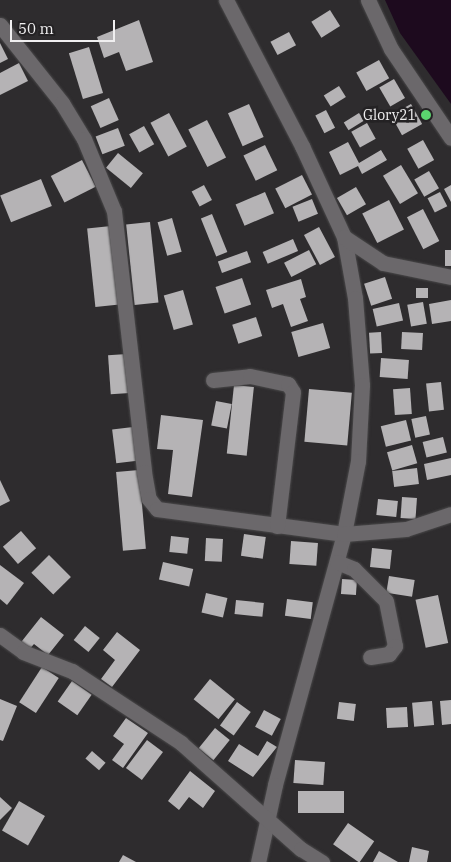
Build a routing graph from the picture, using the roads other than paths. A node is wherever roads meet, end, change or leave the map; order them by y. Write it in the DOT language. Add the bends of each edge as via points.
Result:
graph roads {
  1 [pos="226,0"];
  2 [pos="368,0"];
  3 [pos="0,25"];
  4 [pos="451,138"];
  5 [pos="344,237"];
  6 [pos="451,277"];
  7 [pos="213,380"];
  8 [pos="451,514"];
  9 [pos="278,526"];
  10 [pos="344,534"];
  11 [pos="337,562"];
  12 [pos="0,635"];
  13 [pos="370,657"];
  14 [pos="268,818"];
  15 [pos="258,862"];
  16 [pos="322,862"];
  1 -- 5 [label="street" via="302,146"];
  2 -- 4 [label="street" via="391,49"];
  3 -- 9 [label="street" via="62,103 84,139 114,212 149,500 157,509 167,512"];
  5 -- 6 [label="street" via="383,263"];
  5 -- 10 [label="street" via="354,298 362,385 358,461"];
  7 -- 9 [label="street" via="250,376 288,384 293,392"];
  8 -- 10 [label="street" via="406,529"];
  9 -- 10 [label="street"];
  10 -- 11 [label="street"];
  11 -- 13 [label="street" via="354,569 386,601 395,646 389,654"];
  11 -- 14 [label="street"];
  12 -- 14 [label="street" via="23,652 72,671 181,743"];
  14 -- 15 [label="street"];
  14 -- 16 [label="street" via="301,849"];
}
